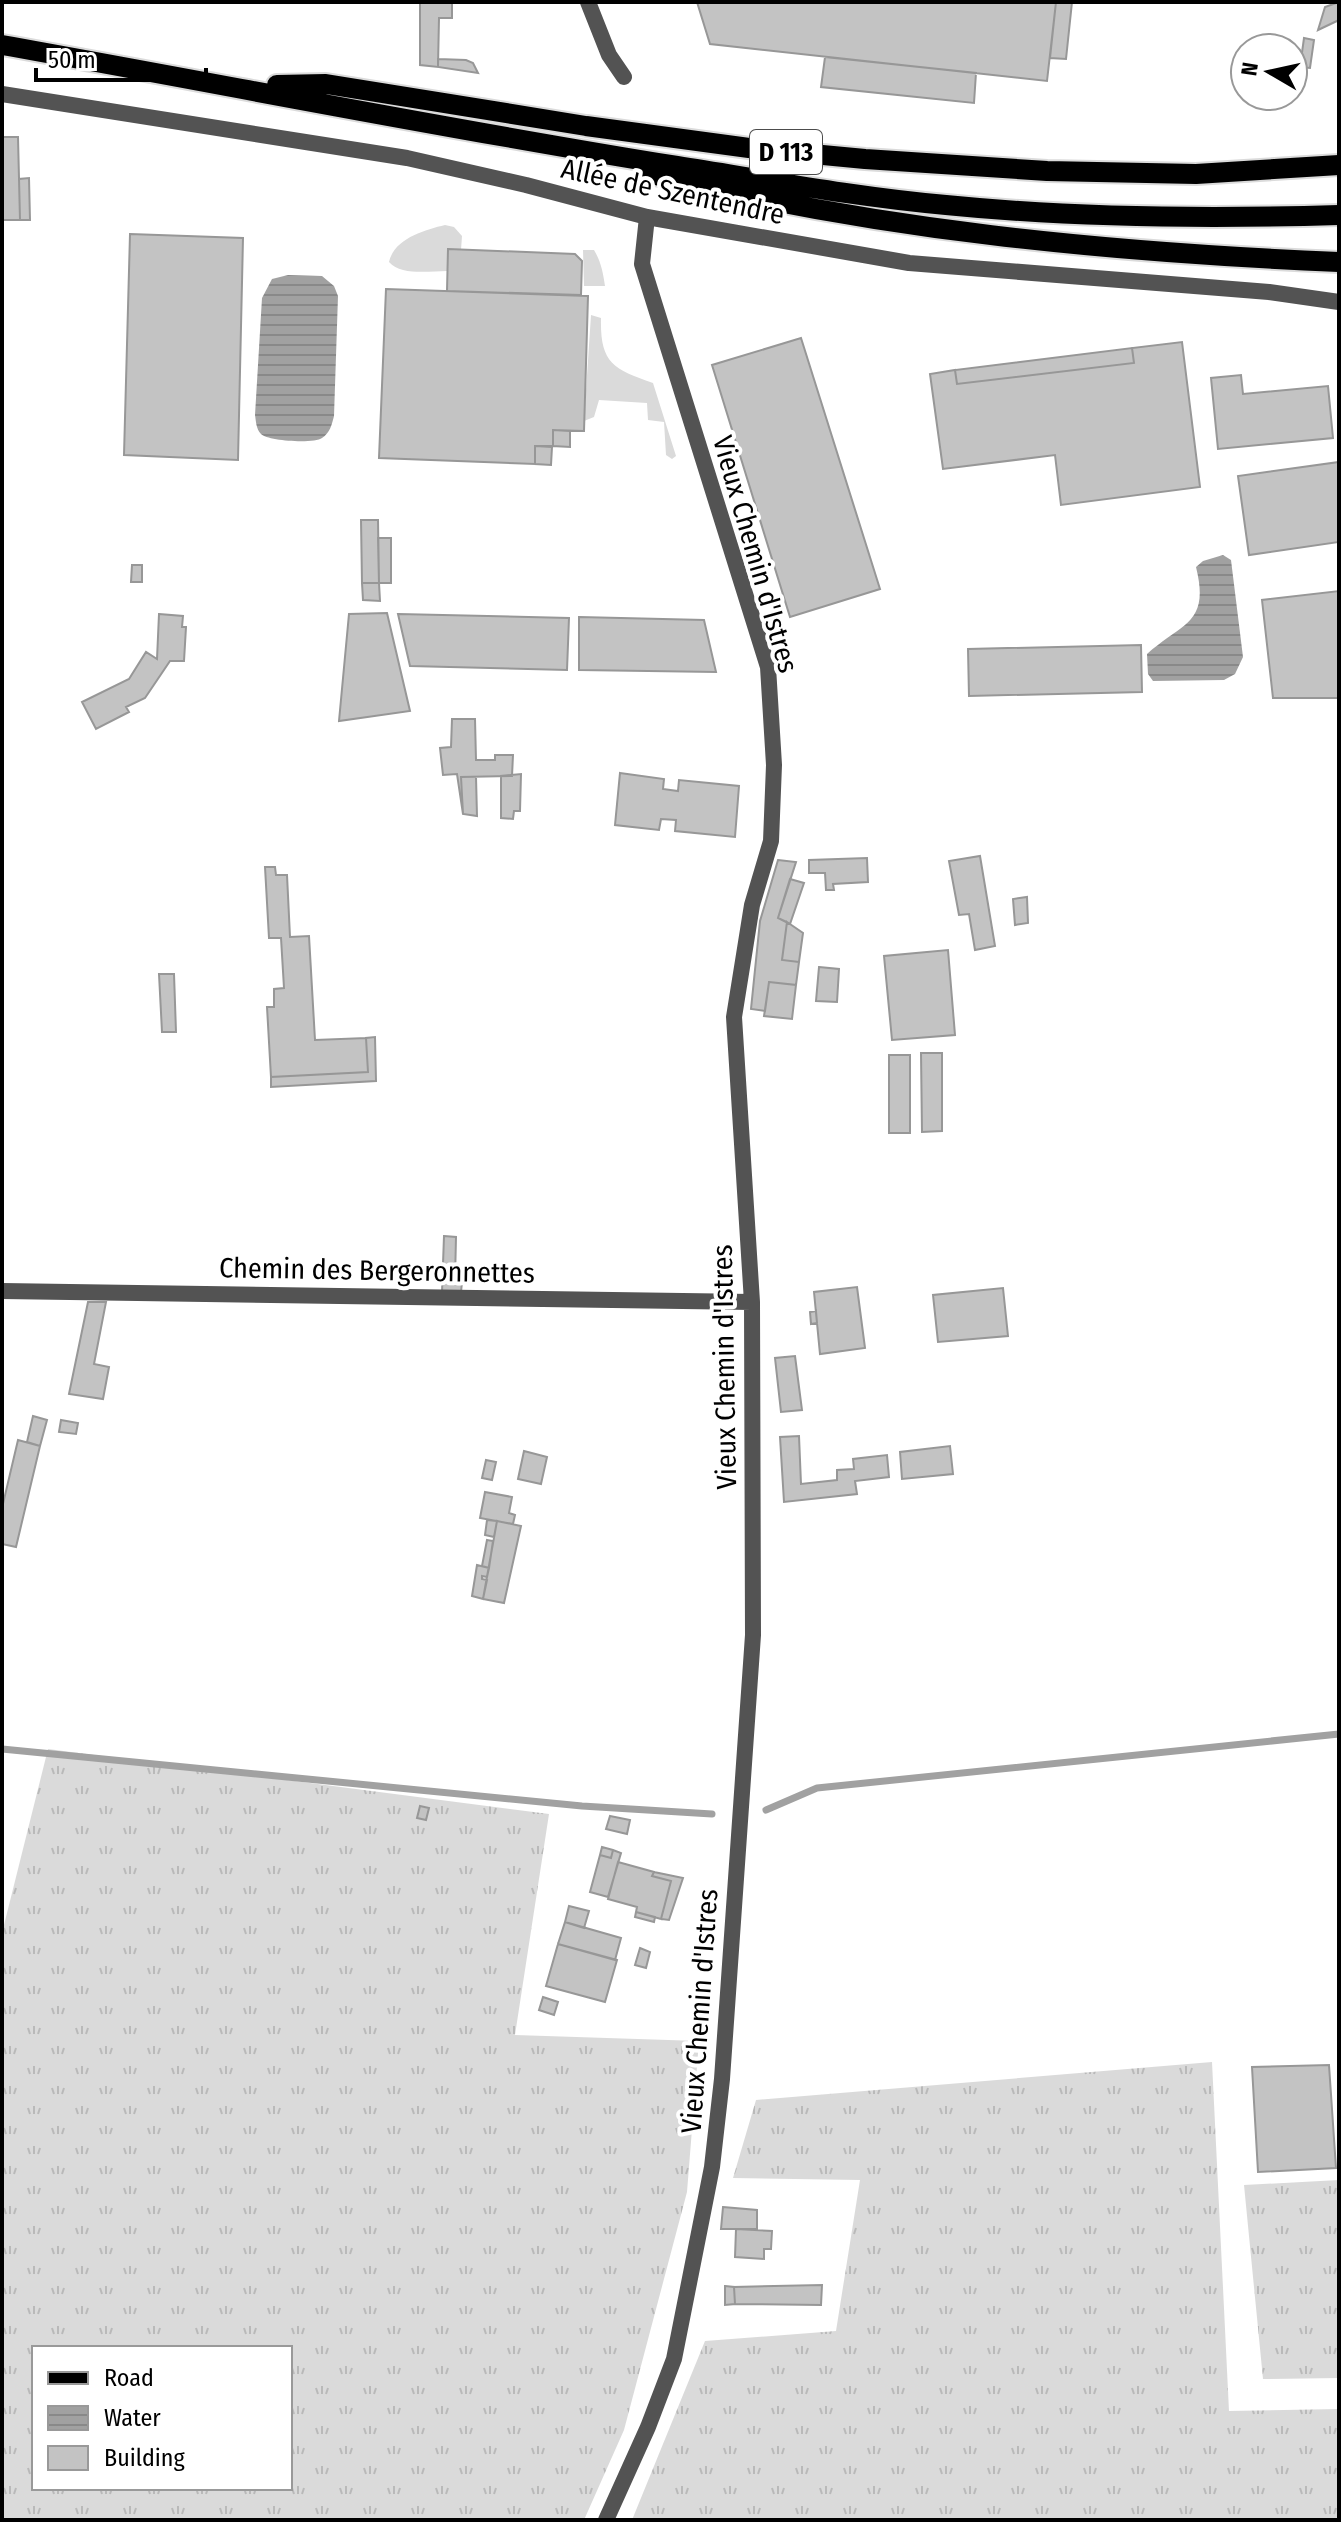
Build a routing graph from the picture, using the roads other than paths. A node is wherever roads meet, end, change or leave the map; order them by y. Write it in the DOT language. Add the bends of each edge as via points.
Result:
graph roads {
  1 [pos="588,2"];
  2 [pos="2,45"];
  3 [pos="624,77"];
  4 [pos="237,86"];
  5 [pos="2,94"];
  6 [pos="520,141"];
  7 [pos="1339,165"];
  8 [pos="1339,215"];
  9 [pos="647,217"];
  10 [pos="1339,262"];
  11 [pos="1339,302"];
  12 [pos="2,1291"];
  13 [pos="752,1302"];
  14 [pos="606,2520"];
  1 -- 3 [label="street" via="609,55"];
  2 -- 4 [label="main road, D 113"];
  4 -- 6 [label="main road, D 113"];
  4 -- 7 [label="main road, D 113" via="326,84 586,126 865,159 1196,174"];
  5 -- 9 [label="street, Allée de Szentendre" via="407,158"];
  6 -- 8 [label="main road, D 113" via="945,205 1139,216"];
  6 -- 10 [label="main road" via="704,187 909,225 1095,247"];
  9 -- 11 [label="street, Allée de Szentendre" via="909,263"];
  9 -- 13 [label="street, Vieux Chemin d'Istres" via="642,264 768,667 774,765 771,841 752,905 734,1017"];
  12 -- 13 [label="street, Chemin des Bergeronnettes"];
  13 -- 14 [label="street, Vieux Chemin d'Istres" via="753,1635 712,2167 674,2359"];
}
